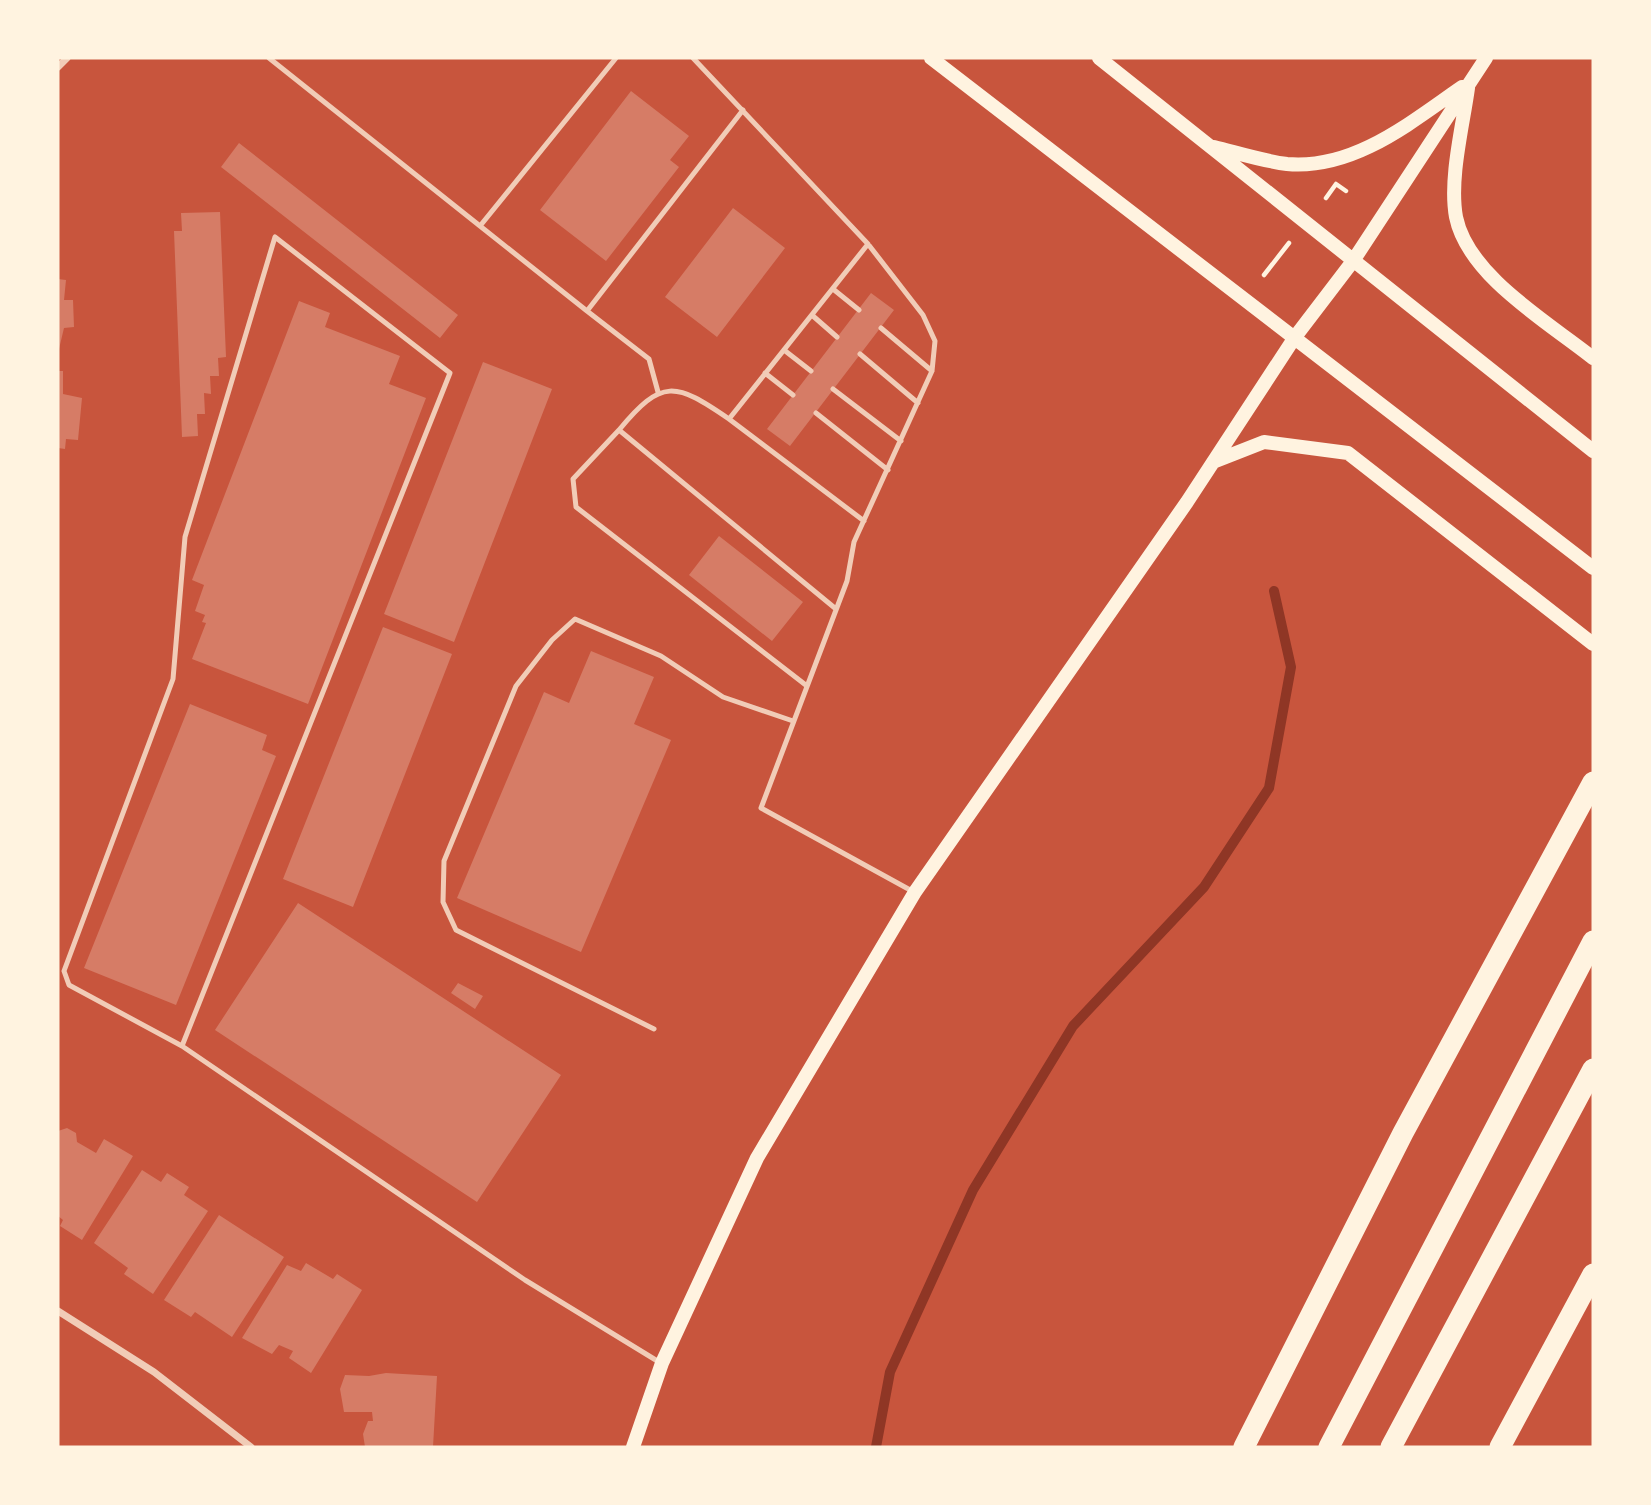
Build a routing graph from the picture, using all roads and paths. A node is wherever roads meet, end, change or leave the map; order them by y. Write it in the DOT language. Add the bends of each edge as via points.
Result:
graph roads {
  1 [pos="66,58"];
  2 [pos="269,58"];
  3 [pos="616,58"];
  4 [pos="693,58"];
  5 [pos="931,58"];
  6 [pos="1099,58"];
  7 [pos="1486,58"];
  8 [pos="58,67"];
  9 [pos="1469,83"];
  10 [pos="743,110"];
  11 [pos="1210,147"];
  12 [pos="1336,184"];
  13 [pos="1326,198"];
  14 [pos="480,226"];
  15 [pos="1289,243"];
  16 [pos="868,244"];
  17 [pos="1353,261"];
  18 [pos="1264,275"];
  19 [pos="833,289"];
  20 [pos="859,310"];
  21 [pos="587,311"];
  22 [pos="813,316"];
  23 [pos="881,328"];
  24 [pos="837,337"];
  25 [pos="1295,337"];
  26 [pos="784,350"];
  27 [pos="860,354"];
  28 [pos="1593,358"];
  29 [pos="932,370"];
  30 [pos="811,372"];
  31 [pos="765,373"];
  32 [pos="833,389"];
  33 [pos="658,392"];
  34 [pos="793,395"];
  35 [pos="918,403"];
  36 [pos="816,412"];
  37 [pos="729,419"];
  38 [pos="619,430"];
  39 [pos="901,441"];
  40 [pos="1593,451"];
  41 [pos="1213,462"];
  42 [pos="888,470"];
  43 [pos="864,521"];
  44 [pos="1593,568"];
  45 [pos="836,609"];
  46 [pos="1593,644"];
  47 [pos="807,686"];
  48 [pos="793,721"];
  49 [pos="1593,782"];
  50 [pos="915,892"];
  51 [pos="1593,941"];
  52 [pos="654,1029"];
  53 [pos="183,1046"];
  54 [pos="1593,1069"];
  55 [pos="1593,1274"];
  56 [pos="58,1311"];
  57 [pos="662,1363"];
  58 [pos="251,1447"];
  59 [pos="633,1447"];
  60 [pos="1244,1447"];
  61 [pos="1329,1447"];
  62 [pos="1391,1447"];
  63 [pos="1500,1447"];
  1 -- 8 [label="street"];
  2 -- 14 [label="lane"];
  3 -- 14 [label="lane"];
  4 -- 10 [label="lane"];
  5 -- 25 [label="main road"];
  6 -- 11 [label="main road"];
  7 -- 9 [label="main road"];
  9 -- 11 [label="main road" via="1377,144 1332,159 1289,164"];
  9 -- 17 [label="main road"];
  9 -- 28 [label="main road" via="1456,194 1456,216 1465,244 1497,282"];
  10 -- 16 [label="lane"];
  10 -- 21 [label="lane"];
  11 -- 17 [label="main road"];
  12 -- 13 [label="path"];
  14 -- 21 [label="lane"];
  15 -- 18 [label="path"];
  16 -- 19 [label="lane"];
  16 -- 29 [label="lane" via="923,315 935,341"];
  17 -- 25 [label="main road"];
  17 -- 40 [label="main road"];
  19 -- 20 [label="lane"];
  19 -- 22 [label="lane"];
  21 -- 33 [label="lane" via="649,359"];
  22 -- 24 [label="lane"];
  22 -- 26 [label="lane"];
  23 -- 29 [label="lane"];
  25 -- 41 [label="main road"];
  25 -- 44 [label="main road"];
  26 -- 30 [label="lane"];
  26 -- 31 [label="lane"];
  27 -- 35 [label="lane"];
  29 -- 35 [label="lane"];
  31 -- 34 [label="lane"];
  31 -- 37 [label="lane"];
  32 -- 39 [label="lane"];
  33 -- 37 [label="lane" via="696,397"];
  33 -- 38 [label="lane" via="646,398"];
  35 -- 39 [label="lane"];
  36 -- 42 [label="lane"];
  37 -- 43 [label="lane"];
  38 -- 45 [label="lane"];
  38 -- 47 [label="lane" via="573,479 576,507"];
  39 -- 42 [label="lane"];
  41 -- 46 [label="main road" via="1264,442 1348,453"];
  41 -- 50 [label="main road"];
  42 -- 43 [label="lane"];
  43 -- 45 [label="lane"];
  45 -- 47 [label="lane"];
  47 -- 48 [label="lane"];
  48 -- 50 [label="lane" via="761,808"];
  48 -- 52 [label="lane" via="723,697 661,656 575,619 516,686 443,861 443,902 456,930"];
  49 -- 60 [label="highway" via="1403,1133"];
  50 -- 57 [label="main road" via="757,1158"];
  51 -- 61 [label="highway"];
  53 -- 53 [label="lane" via="450,373 275,237 185,537 173,679 64,971 69,985"];
  53 -- 57 [label="lane" via="525,1280"];
  54 -- 62 [label="highway"];
  55 -- 63 [label="highway"];
  56 -- 58 [label="street" via="154,1372"];
  57 -- 59 [label="main road"];
}
